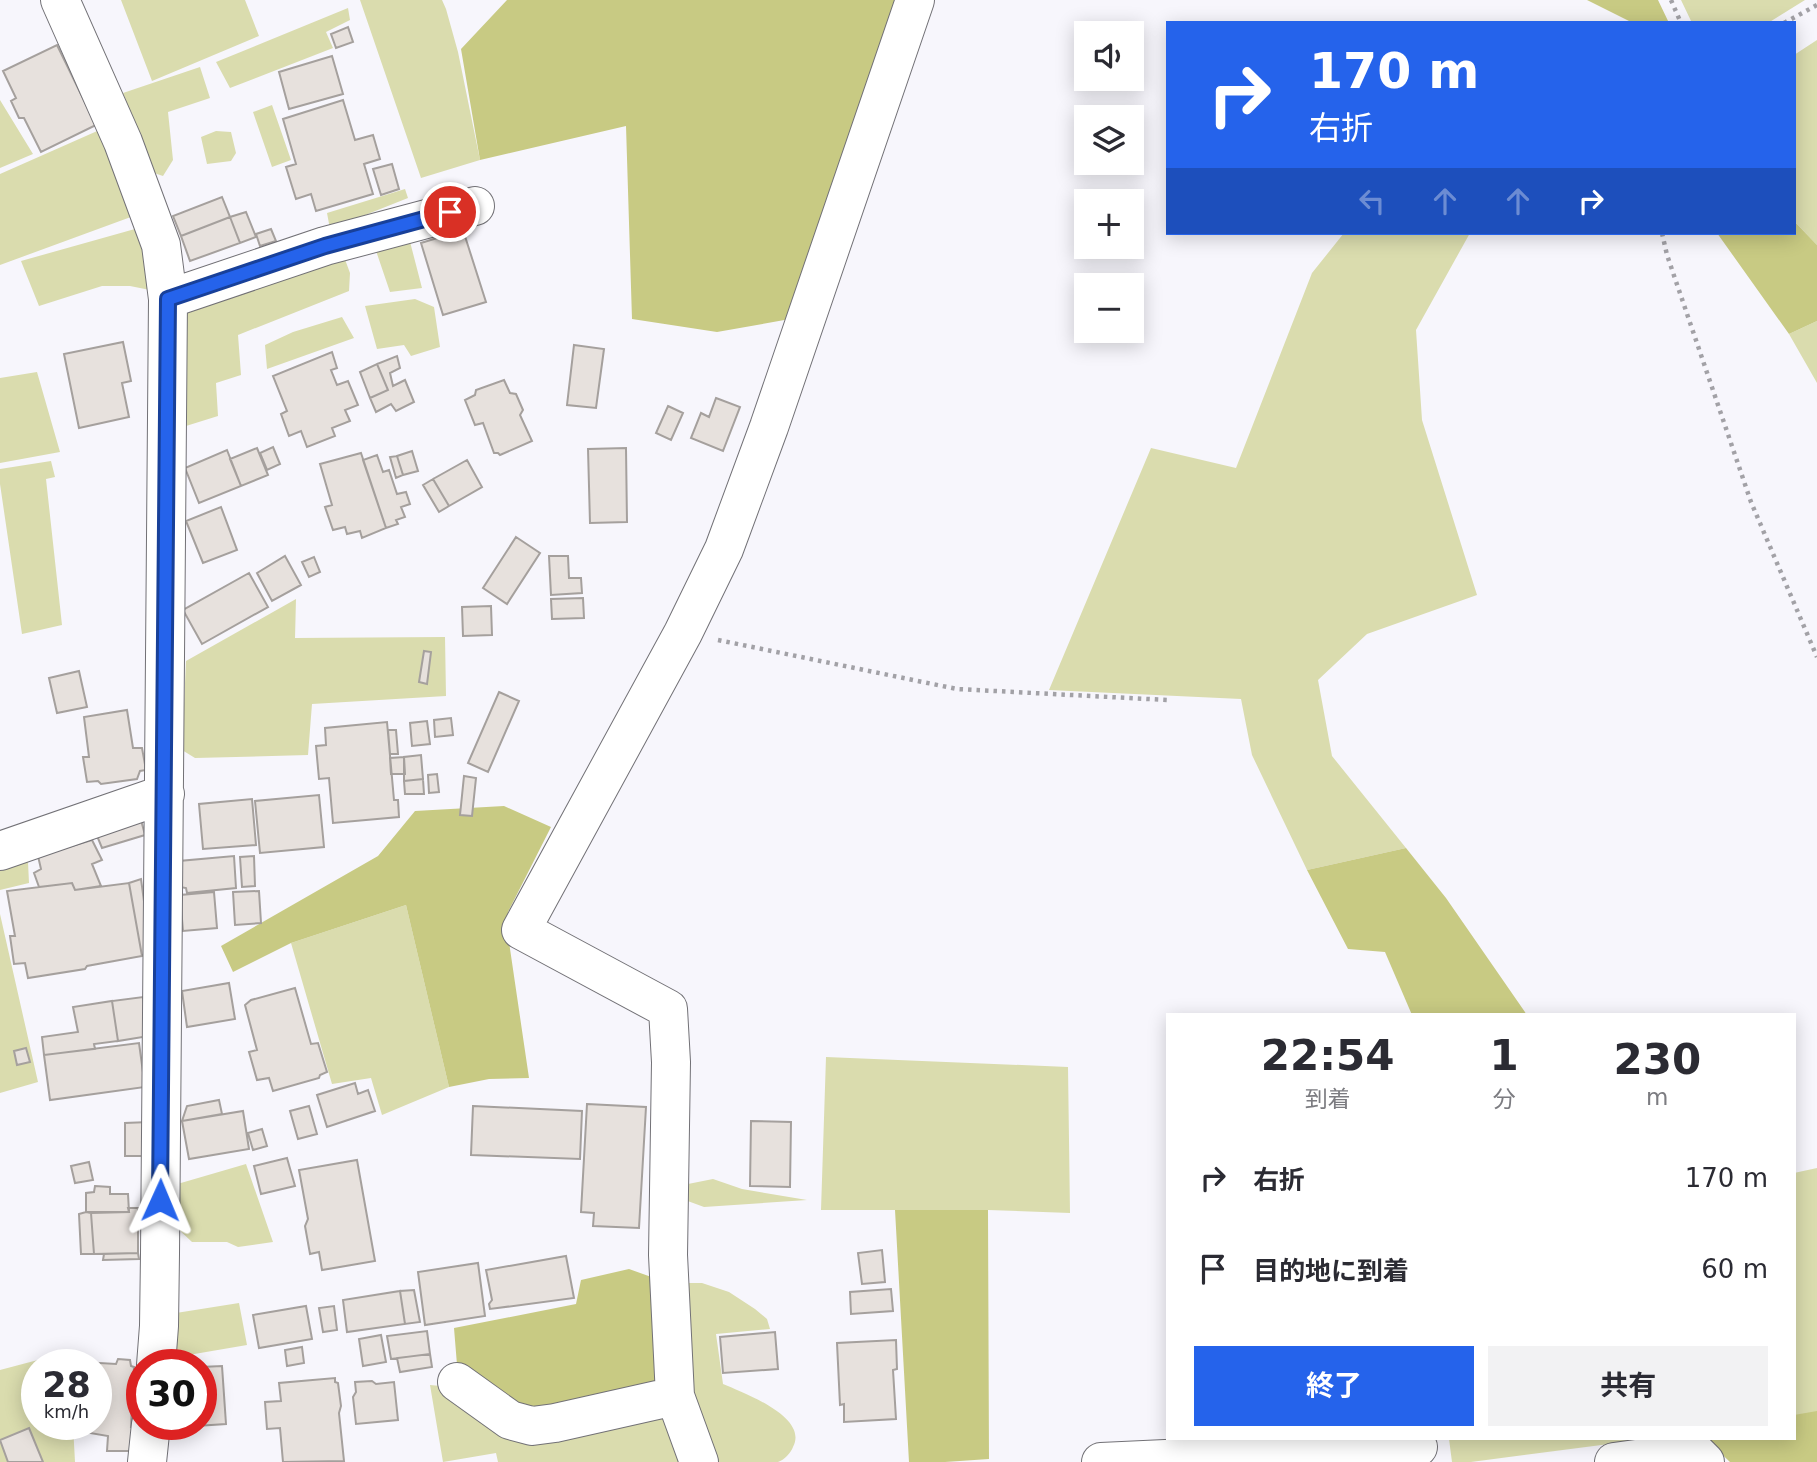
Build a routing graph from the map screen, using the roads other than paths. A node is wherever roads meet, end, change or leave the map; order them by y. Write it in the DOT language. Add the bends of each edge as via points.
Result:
graph roads {
  1 [pos="60,0"];
  2 [pos="915,0"];
  3 [pos="475,206"];
  4 [pos="168,299"];
  5 [pos="165,794"];
  6 [pos="0,851"];
  7 [pos="157,1349"];
  8 [pos="457,1382"];
  9 [pos="675,1395"];
  10 [pos="149,1440"];
  11 [pos="1418,1449"];
  12 [pos="147,1462"];
  13 [pos="699,1462"];
  14 [pos="1101,1462"];
  15 [pos="1614,1462"];
  16 [pos="1705,1462"];
  1 -- 4 [label="street" via="123,142 161,245"];
  2 -- 9 [label="street" via="729,537 683,633 521,930 668,1009 668,1255"];
  3 -- 4 [label="street" via="325,246"];
  4 -- 5 [label="street"];
  5 -- 6 [label="street"];
  5 -- 7 [label="street"];
  8 -- 9 [label="street" via="510,1420 532,1426"];
  9 -- 13 [label="street"];
  10 -- 12 [label="street"];
  11 -- 14 [label="street"];
  15 -- 16 [label="street" via="1693,1451"];
}
